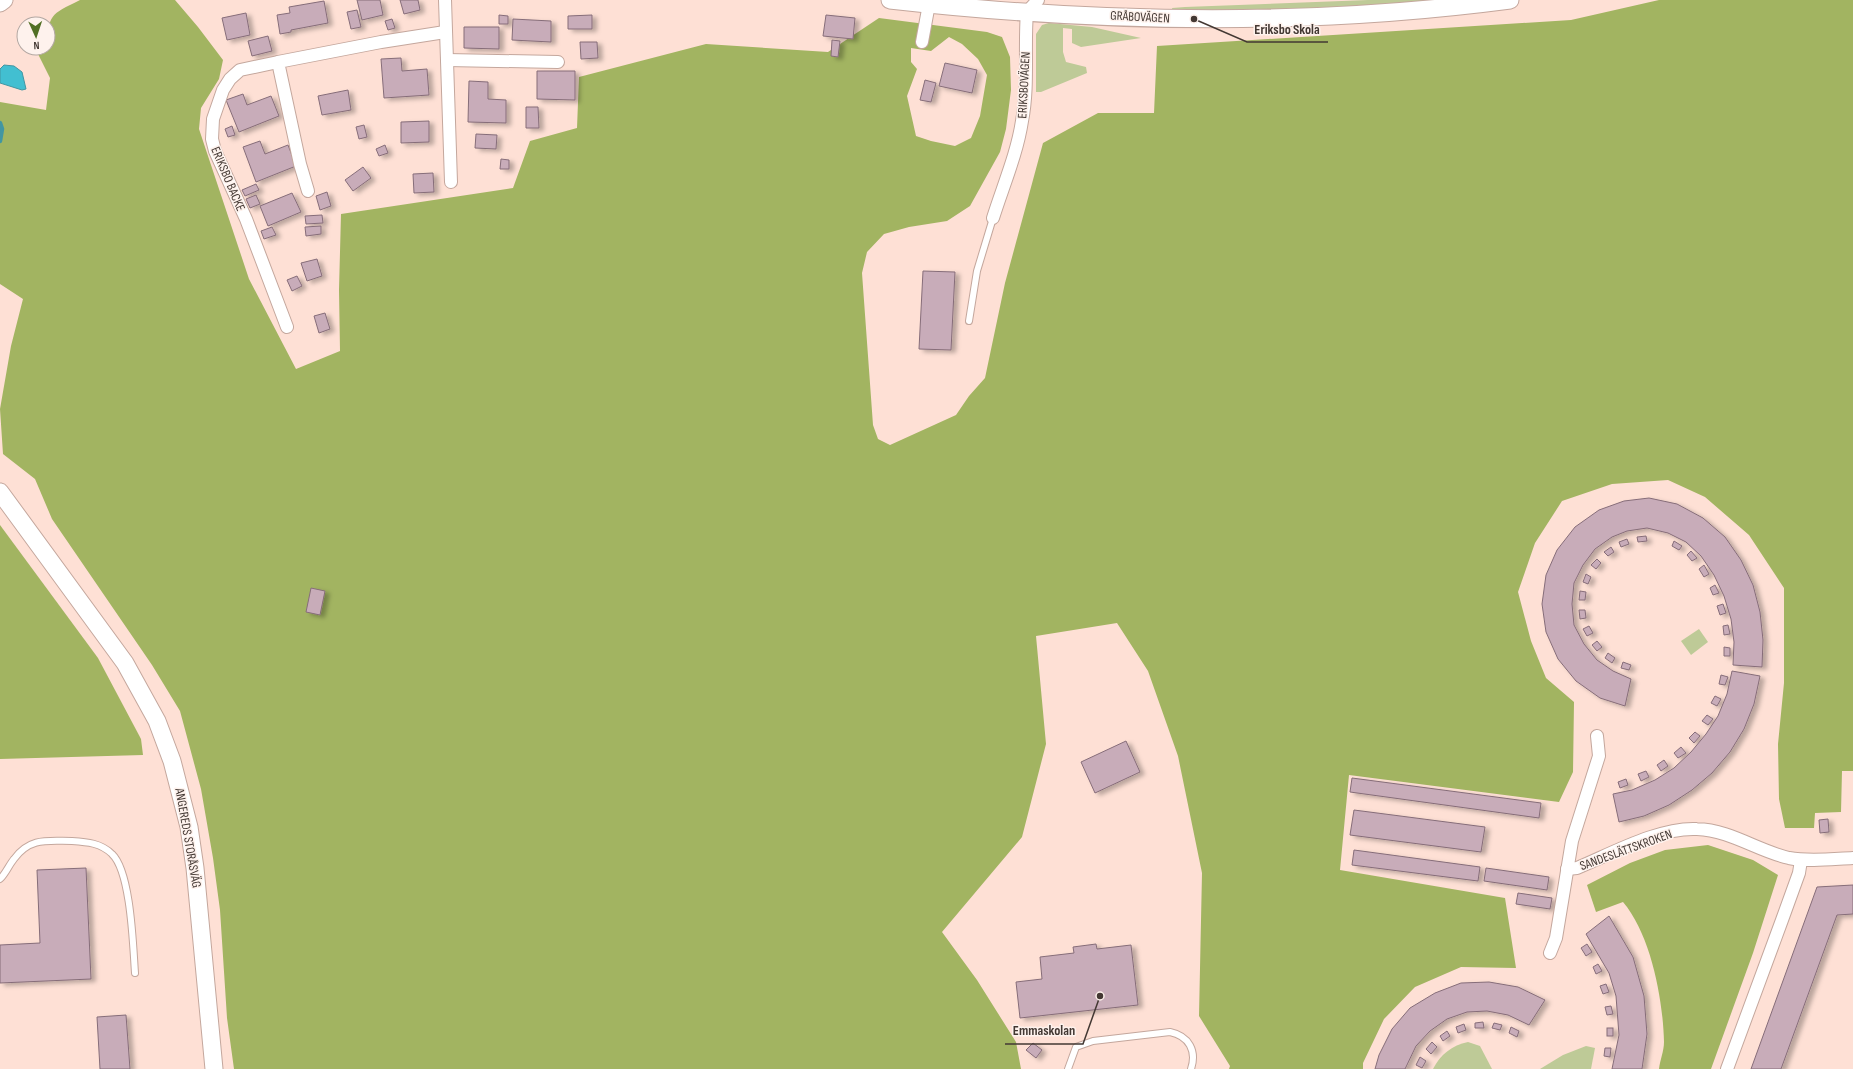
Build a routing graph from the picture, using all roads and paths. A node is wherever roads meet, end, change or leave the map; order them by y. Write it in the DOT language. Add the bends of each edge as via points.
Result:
graph roads {
  1 [pos="4,0"];
  2 [pos="445,0"];
  3 [pos="890,0"];
  4 [pos="1510,0"];
  5 [pos="0,3"];
  6 [pos="929,4"];
  7 [pos="1032,6"];
  8 [pos="445,32"];
  9 [pos="922,42"];
  10 [pos="447,60"];
  11 [pos="278,62"];
  12 [pos="558,62"];
  13 [pos="450,182"];
  14 [pos="308,191"];
  15 [pos="993,218"];
  16 [pos="969,321"];
  17 [pos="287,327"];
  18 [pos="0,492"];
  19 [pos="1597,736"];
  20 [pos="1853,858"];
  21 [pos="1801,860"];
  22 [pos="1567,869"];
  23 [pos="0,878"];
  24 [pos="1550,953"];
  25 [pos="135,973"];
  26 [pos="214,1069"];
  27 [pos="1068,1069"];
  28 [pos="1191,1069"];
  29 [pos="1727,1069"];
  1 -- 5 [label="main road"];
  2 -- 8 [label="street"];
  3 -- 6 [label="main road, GRÅBOVÄGEN"];
  4 -- 7 [label="main road, GRÅBOVÄGEN" via="1339,16 1239,19 1194,19"];
  6 -- 7 [label="main road, GRÅBOVÄGEN"];
  6 -- 9 [label="street"];
  7 -- 15 [label="street, ERIKSBOVÄGEN" via="1022,122"];
  8 -- 10 [label="street"];
  8 -- 11 [label="street, ERIKSBO BACKE"];
  10 -- 12 [label="street"];
  10 -- 13 [label="street"];
  11 -- 14 [label="street"];
  11 -- 17 [label="street, ERIKSBO BACKE" via="240,70 230,79 218,102 211,127 215,151 246,219"];
  15 -- 16 [label="lane" via="977,271"];
  18 -- 26 [label="main road, ANGEREDS STORÅSVÄG" via="125,663 160,728 181,790 189,827"];
  19 -- 22 [label="street, SANDESLÄTTSKROKEN" via="1599,756 1572,841"];
  20 -- 21 [label="street, SANDESLÄTTSKROKEN"];
  21 -- 22 [label="street, SANDESLÄTTSKROKEN" via="1697,828 1668,832 1577,868"];
  21 -- 29 [label="street" via="1782,920"];
  22 -- 24 [label="street, SANDESLÄTTSKROKEN" via="1556,938"];
  23 -- 25 [label="lane" via="30,844 52,841 92,842 112,854 121,868 127,895"];
  27 -- 28 [label="lane" via="1076,1047 1093,1041 1170,1032 1186,1038 1194,1060"];
}
